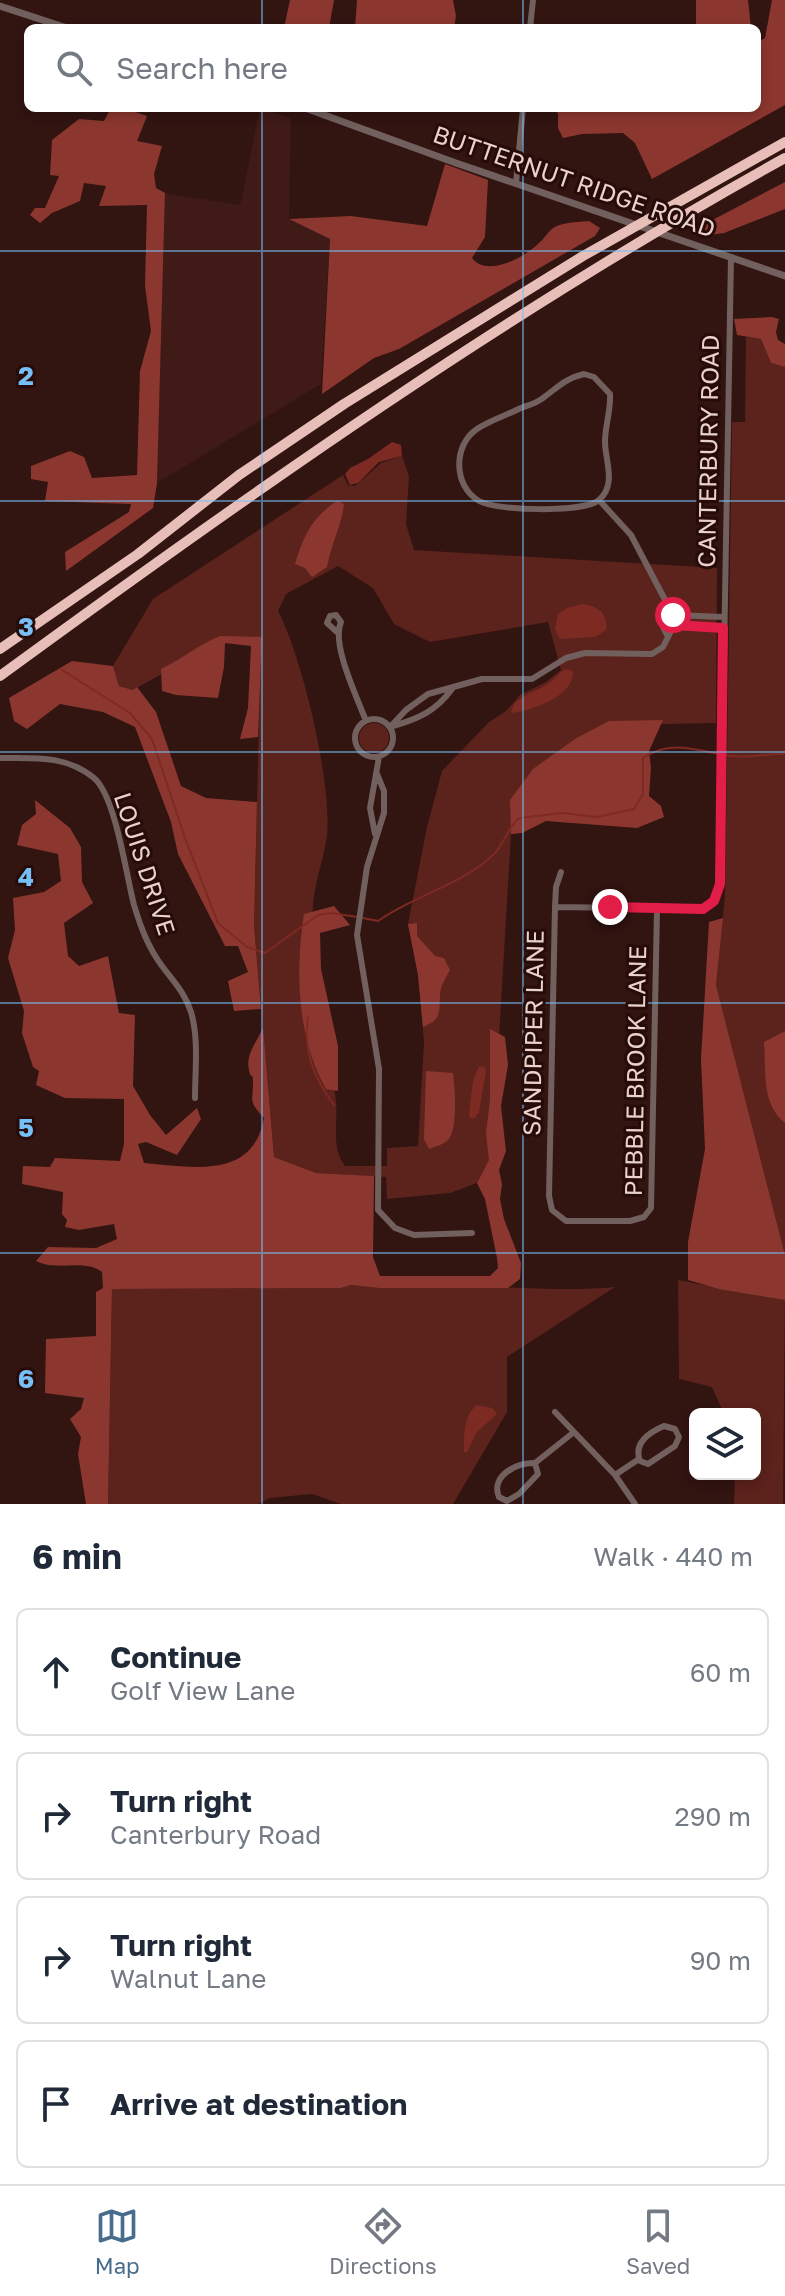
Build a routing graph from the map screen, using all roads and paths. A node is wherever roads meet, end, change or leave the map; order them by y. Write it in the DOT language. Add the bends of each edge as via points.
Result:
graph roads {
  1 [pos="533,0"];
  2 [pos="0,6"];
  3 [pos="55,24"];
  4 [pos="530,24"];
  5 [pos="316,112"];
  6 [pos="523,112"];
  7 [pos="785,142"];
  8 [pos="785,158"];
  9 [pos="516,183"];
  10 [pos="731,257"];
  11 [pos="785,276"];
  12 [pos="599,500"];
  13 [pos="668,608"];
  14 [pos="673,615"];
  15 [pos="723,617"];
  16 [pos="674,625"];
  17 [pos="723,628"];
  18 [pos="337,632"];
  19 [pos="667,635"];
  20 [pos="0,649"];
  21 [pos="0,676"];
  22 [pos="452,689"];
  23 [pos="366,721"];
  24 [pos="390,727"];
  25 [pos="379,757"];
  26 [pos="0,758"];
  27 [pos="377,774"];
  28 [pos="376,838"];
  29 [pos="561,872"];
  30 [pos="555,907"];
  31 [pos="657,910"];
  32 [pos="195,1098"];
  33 [pos="549,1196"];
  34 [pos="472,1233"];
  35 [pos="555,1412"];
  36 [pos="574,1432"];
  37 [pos="639,1459"];
  38 [pos="535,1463"];
  39 [pos="615,1475"];
  40 [pos="635,1504"];
  1 -- 4 [label="street"];
  2 -- 3 [label="street"];
  5 -- 9 [label="street, BUTTERNUT RIDGE ROAD"];
  6 -- 9 [label="street"];
  7 -- 20 [label="highway" via="583,256 344,404"];
  8 -- 21 [label="highway" via="447,362 253,493"];
  9 -- 10 [label="street, BUTTERNUT RIDGE ROAD"];
  10 -- 11 [label="street, BUTTERNUT RIDGE ROAD"];
  10 -- 15 [label="street, CANTERBURY ROAD"];
  12 -- 12 [label="street" via="607,488 605,443 611,411 610,394 594,377 570,377 542,400 476,429 466,440 460,471 479,501 532,508"];
  12 -- 13 [label="street" via="631,535"];
  13 -- 14 [label="street"];
  13 -- 19 [label="street" via="660,621"];
  14 -- 15 [label="street"];
  14 -- 16 [label="street"];
  15 -- 17 [label="street, CANTERBURY ROAD"];
  16 -- 17 [label="street"];
  16 -- 19 [label="street"];
  17 -- 31 [label="street, CANTERBURY ROAD" via="720,884 714,901 703,909"];
  18 -- 23 [label="street"];
  19 -- 22 [label="street" via="663,647 652,654 585,653 532,679 482,679"];
  22 -- 24 [label="street" via="428,694"];
  22 -- 24 [label="street" via="428,714"];
  23 -- 24 [label="street" via="379,720"];
  23 -- 25 [label="street" via="355,736 357,748"];
  24 -- 25 [label="street" via="392,745"];
  25 -- 27 [label="street"];
  26 -- 32 [label="street, LOUIS DRIVE" via="63,761 97,780 110,804 144,938 183,991 192,1014"];
  27 -- 28 [label="street" via="370,808"];
  27 -- 28 [label="street" via="384,813"];
  28 -- 34 [label="street" via="357,935 379,1069 378,1210 395,1228 414,1235"];
  29 -- 30 [label="street, SANDPIPER LANE"];
  30 -- 31 [label="street"];
  30 -- 33 [label="street, SANDPIPER LANE"];
  31 -- 33 [label="street, PEBBLE BROOK LANE" via="651,1208 630,1221 566,1221 552,1210"];
  35 -- 36 [label="street"];
  36 -- 38 [label="street"];
  36 -- 39 [label="street"];
  37 -- 37 [label="street" via="648,1464 675,1446 675,1429 653,1431 640,1443"];
  37 -- 39 [label="street"];
  38 -- 38 [label="street" via="538,1474 533,1482 507,1501 499,1497 499,1480 523,1462"];
  39 -- 40 [label="street"];
}
